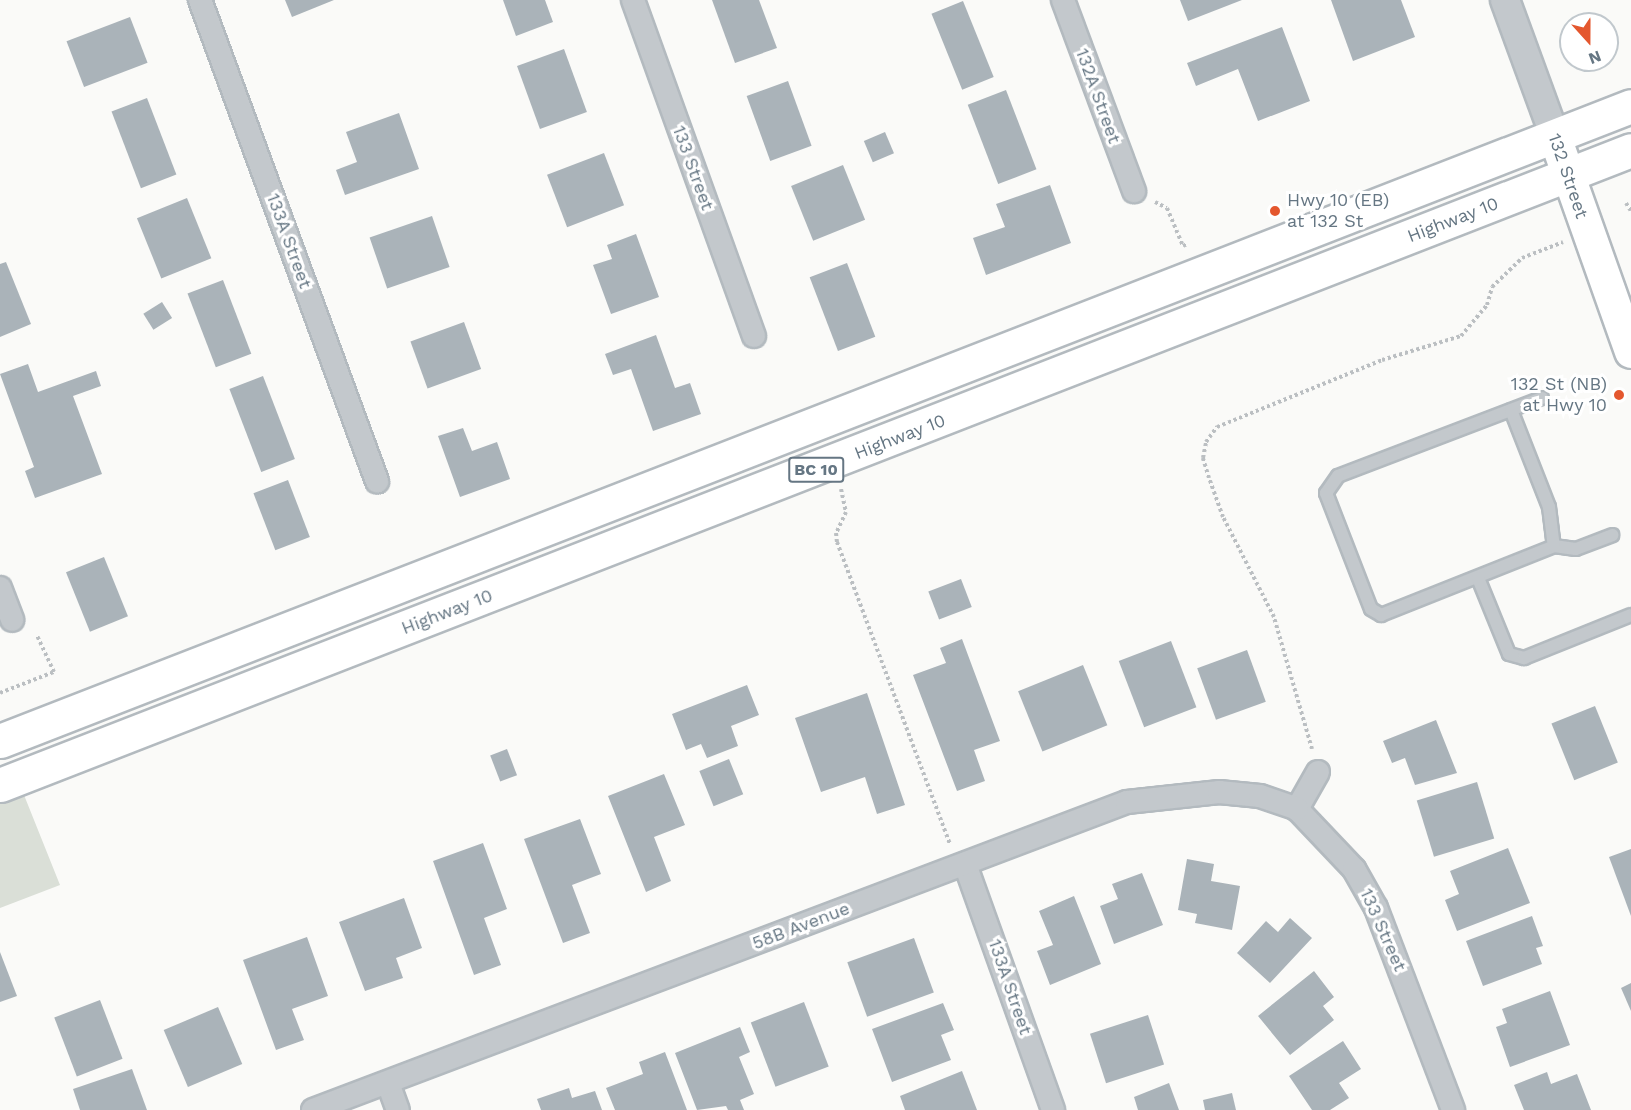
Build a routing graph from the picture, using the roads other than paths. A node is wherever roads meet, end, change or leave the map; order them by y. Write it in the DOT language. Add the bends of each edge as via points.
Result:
graph roads {
  1 [pos="200,0"];
  2 [pos="633,0"];
  3 [pos="1063,0"];
  4 [pos="1505,0"];
  5 [pos="1631,106"];
  6 [pos="1555,137"];
  7 [pos="1631,150"];
  8 [pos="1568,175"];
  9 [pos="1134,191"];
  10 [pos="754,336"];
  11 [pos="1631,352"];
  12 [pos="1542,398"];
  13 [pos="1511,410"];
  14 [pos="377,482"];
  15 [pos="1612,535"];
  16 [pos="1554,546"];
  17 [pos="1478,578"];
  18 [pos="0,588"];
  19 [pos="1631,615"];
  20 [pos="12,620"];
  21 [pos="0,741"];
  22 [pos="1318,772"];
  23 [pos="0,785"];
  24 [pos="1297,809"];
  25 [pos="959,858"];
  26 [pos="388,1083"];
  27 [pos="313,1110"];
  28 [pos="398,1110"];
  29 [pos="1053,1110"];
  30 [pos="1453,1110"];
  1 -- 14 [label="street, 133A Street"];
  2 -- 10 [label="street, 133 Street"];
  3 -- 9 [label="street, 132A Street"];
  4 -- 6 [label="street, 132 Street"];
  5 -- 6 [label="highway, BC 10"];
  6 -- 8 [label="main road, 132 Street"];
  6 -- 21 [label="highway, BC 10"];
  7 -- 8 [label="highway, Highway 10 / BC 10"];
  8 -- 11 [label="main road, 132 Street"];
  8 -- 23 [label="highway, Highway 10 / BC 10"];
  12 -- 13 [label="lane"];
  13 -- 16 [label="lane" via="1549,507"];
  13 -- 17 [label="lane" via="1338,476 1326,493 1371,609 1381,615"];
  15 -- 16 [label="lane" via="1576,549"];
  16 -- 17 [label="lane"];
  17 -- 19 [label="lane" via="1509,654 1524,658"];
  18 -- 20 [label="street"];
  22 -- 24 [label="street"];
  24 -- 25 [label="street, 58B Avenue" via="1260,796 1219,792 1150,797"];
  24 -- 30 [label="street, 133 Street" via="1354,868 1376,908"];
  25 -- 26 [label="street, 58B Avenue"];
  25 -- 29 [label="street, 133A Street"];
  26 -- 27 [label="street, 58B Avenue"];
  26 -- 28 [label="street"];
}
